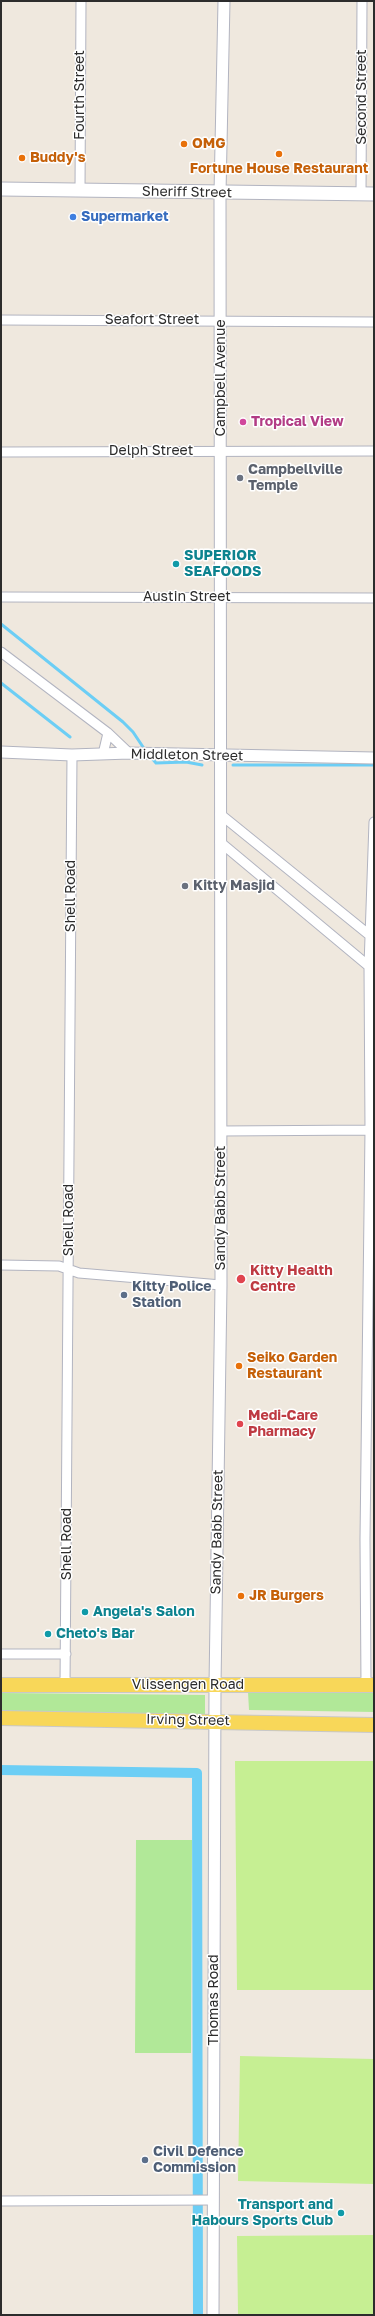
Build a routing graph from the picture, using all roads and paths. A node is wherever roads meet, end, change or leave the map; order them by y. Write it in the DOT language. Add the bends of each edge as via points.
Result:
graph roads {
  1 [pos="81,1"];
  2 [pos="224,1"];
  3 [pos="362,1"];
  4 [pos="1,189"];
  5 [pos="80,190"];
  6 [pos="220,193"];
  7 [pos="368,194"];
  8 [pos="1,320"];
  9 [pos="221,321"];
  10 [pos="374,322"];
  11 [pos="220,451"];
  12 [pos="374,451"];
  13 [pos="1,452"];
  14 [pos="1,597"];
  15 [pos="220,598"];
  16 [pos="374,598"];
  17 [pos="1,652"];
  18 [pos="108,733"];
  19 [pos="1,752"];
  20 [pos="129,753"];
  21 [pos="103,754"];
  22 [pos="72,755"];
  23 [pos="219,755"];
  24 [pos="374,758"];
  25 [pos="220,814"];
  26 [pos="374,822"];
  27 [pos="220,842"];
  28 [pos="372,937"];
  29 [pos="371,968"];
  30 [pos="372,1130"];
  31 [pos="221,1131"];
  32 [pos="1,1265"];
  33 [pos="68,1270"];
  34 [pos="221,1285"];
  35 [pos="1,1654"];
  36 [pos="66,1654"];
  37 [pos="1,1685"];
  38 [pos="65,1685"];
  39 [pos="215,1685"];
  40 [pos="370,1685"];
  41 [pos="1,1718"];
  42 [pos="215,1721"];
  43 [pos="374,1725"];
  44 [pos="1,2201"];
  45 [pos="209,2201"];
  46 [pos="213,2315"];
  1 -- 5 [label="street, Fourth Street"];
  2 -- 6 [label="street, Campbell Avenue"];
  3 -- 7 [label="street, Second Street"];
  4 -- 5 [label="main road, Sheriff Street"];
  5 -- 6 [label="main road, Sheriff Street"];
  6 -- 7 [label="main road, Sheriff Street"];
  6 -- 9 [label="street, Campbell Avenue"];
  8 -- 9 [label="street, Seafort Street"];
  9 -- 10 [label="street, Seafort Street"];
  9 -- 11 [label="street, Campbell Avenue"];
  11 -- 12 [label="street, Delph Street"];
  11 -- 13 [label="street, Delph Street"];
  11 -- 15 [label="street, Campbell Avenue"];
  14 -- 15 [label="street, Austin Street"];
  15 -- 16 [label="street, Austin Street"];
  15 -- 23 [label="street, Campbell Avenue"];
  17 -- 18 [label="street"];
  18 -- 20 [label="street"];
  18 -- 21 [label="street"];
  19 -- 22 [label="street, Middleton Street"];
  20 -- 21 [label="street, Middleton Street"];
  20 -- 23 [label="street, Middleton Street"];
  21 -- 22 [label="street, Middleton Street"];
  22 -- 33 [label="street, Shell Road"];
  23 -- 24 [label="street, Middleton Street"];
  23 -- 25 [label="street, Sandy Babb Street"];
  25 -- 27 [label="street, Sandy Babb Street"];
  25 -- 28 [label="street"];
  26 -- 28 [label="street"];
  27 -- 29 [label="street"];
  27 -- 31 [label="street, Sandy Babb Street"];
  28 -- 29 [label="street"];
  29 -- 30 [label="street"];
  30 -- 31 [label="street"];
  30 -- 40 [label="street" via="365,1539"];
  31 -- 34 [label="street, Sandy Babb Street"];
  32 -- 33 [label="street" via="59,1266"];
  33 -- 34 [label="street"];
  33 -- 36 [label="street, Shell Road"];
  34 -- 39 [label="street, Sandy Babb Street"];
  35 -- 36 [label="street"];
  36 -- 38 [label="street, Shell Road"];
  37 -- 38 [label="main road, Vlissengen Road"];
  38 -- 39 [label="main road, Vlissengen Road"];
  39 -- 40 [label="main road, Vlissengen Road"];
  39 -- 42 [label="street, Thomas Road"];
  41 -- 42 [label="main road, Irving Street"];
  42 -- 43 [label="main road, Irving Street"];
  42 -- 45 [label="street, Thomas Road"];
  44 -- 45 [label="street"];
  45 -- 46 [label="street, Thomas Road"];
}
